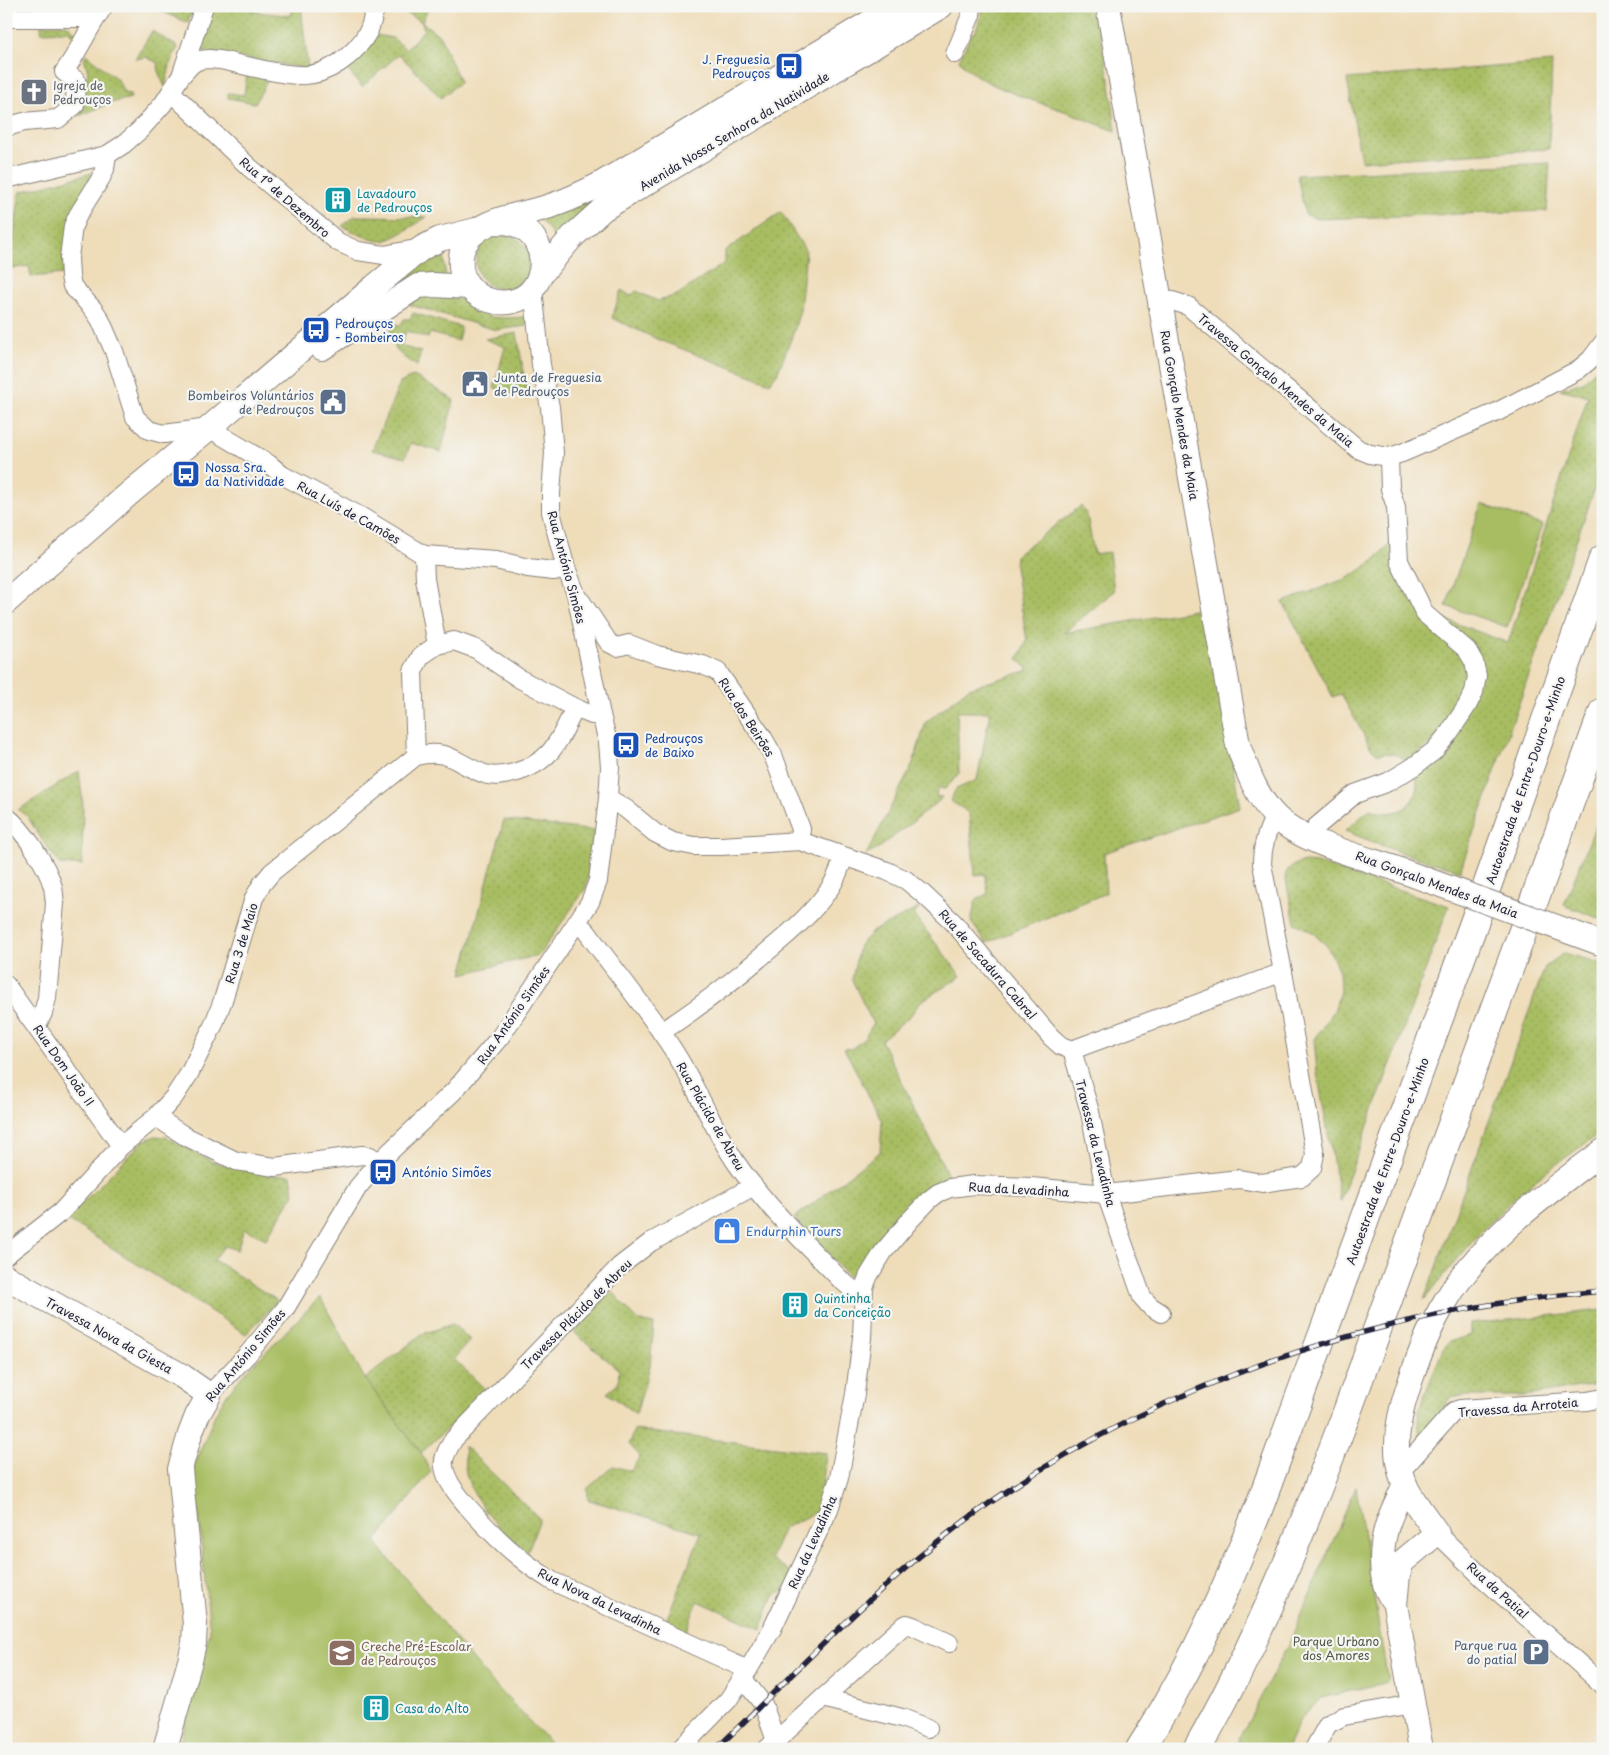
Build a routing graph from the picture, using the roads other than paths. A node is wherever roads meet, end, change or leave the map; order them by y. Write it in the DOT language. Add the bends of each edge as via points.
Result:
graph roads {
  1 [pos="204,6"];
  2 [pos="376,6"];
  3 [pos="897,6"];
  4 [pos="941,6"];
  5 [pos="972,6"];
  6 [pos="1108,6"];
  7 [pos="100,12"];
  8 [pos="6,18"];
  9 [pos="955,54"];
  10 [pos="180,76"];
  11 [pos="171,92"];
  12 [pos="6,127"];
  13 [pos="107,155"];
  14 [pos="6,179"];
  15 [pos="485,226"];
  16 [pos="422,248"];
  17 [pos="537,281"];
  18 [pos="469,287"];
  19 [pos="1160,297"];
  20 [pos="1603,343"];
  21 [pos="247,396"];
  22 [pos="209,428"];
  23 [pos="1389,457"];
  24 [pos="424,555"];
  25 [pos="1603,559"];
  26 [pos="565,565"];
  27 [pos="576,594"];
  28 [pos="6,602"];
  29 [pos="437,646"];
  30 [pos="575,708"];
  31 [pos="1603,712"];
  32 [pos="601,715"];
  33 [pos="416,756"];
  34 [pos="608,798"];
  35 [pos="6,816"];
  36 [pos="1275,816"];
  37 [pos="1313,840"];
  38 [pos="800,841"];
  39 [pos="844,857"];
  40 [pos="578,922"];
  41 [pos="1603,944"];
  42 [pos="1284,972"];
  43 [pos="6,985"];
  44 [pos="36,1026"];
  45 [pos="661,1032"];
  46 [pos="1072,1050"];
  47 [pos="156,1117"];
  48 [pos="121,1146"];
  49 [pos="1603,1150"];
  50 [pos="379,1162"];
  51 [pos="754,1186"];
  52 [pos="1106,1194"];
  53 [pos="6,1255"];
  54 [pos="6,1277"];
  55 [pos="863,1292"];
  56 [pos="1161,1313"];
  57 [pos="209,1395"];
  58 [pos="1603,1398"];
  59 [pos="446,1454"];
  60 [pos="1403,1478"];
  61 [pos="1437,1533"];
  62 [pos="1395,1605"];
  63 [pos="949,1643"];
  64 [pos="746,1674"];
  65 [pos="1603,1685"];
  66 [pos="823,1698"];
  67 [pos="1412,1704"];
  68 [pos="928,1728"];
  69 [pos="772,1745"];
  70 [pos="165,1749"];
  71 [pos="680,1749"];
  72 [pos="1140,1749"];
  73 [pos="1197,1749"];
  74 [pos="1314,1749"];
  75 [pos="1421,1749"];
  1 -- 10 [label="street"];
  2 -- 10 [label="street" via="368,31 357,47 334,66 318,73 300,75 209,59 192,64"];
  3 -- 15 [label="street, Avenida Nossa Senhora da Natividade" via="599,185 576,197"];
  4 -- 17 [label="street, Avenida Nossa Senhora da Natividade" via="603,209 572,237"];
  5 -- 9 [label="street"];
  6 -- 19 [label="street, Rua Gonçalo Mendes da Maia"];
  7 -- 8 [label="street"];
  7 -- 12 [label="street" via="64,72 76,80 75,105 58,119"];
  10 -- 11 [label="street"];
  11 -- 13 [label="street" via="140,130"];
  11 -- 16 [label="street, Rua 1º de Dezembro" via="249,167 338,242 358,251 384,254"];
  13 -- 14 [label="street"];
  13 -- 22 [label="street" via="101,178 73,226 69,258 72,286 93,309 114,350 135,417 149,430 164,434"];
  15 -- 16 [label="street, Avenida Nossa Senhora da Natividade" via="440,239"];
  15 -- 17 [label="street, Avenida Nossa Senhora da Natividade" via="509,222 532,236 542,260"];
  15 -- 18 [label="street" via="468,238 463,247 461,268"];
  16 -- 21 [label="street, Avenida Nossa Senhora da Natividade"];
  17 -- 18 [label="street, Avenida Nossa Senhora da Natividade" via="514,302 488,301"];
  17 -- 26 [label="street, Rua António Simões" via="541,364 550,408 554,453 551,512"];
  18 -- 21 [label="street, Avenida Nossa Senhora da Natividade" via="418,286"];
  19 -- 23 [label="street, Travessa Gonçalo Mendes da Maia" via="1188,306 1358,449"];
  19 -- 36 [label="street, Rua Gonçalo Mendes da Maia" via="1238,745 1258,793"];
  20 -- 23 [label="street" via="1578,370 1497,412"];
  21 -- 22 [label="street, Avenida Nossa Senhora da Natividade"];
  22 -- 24 [label="street, Rua Luís de Camões" via="282,475 360,516"];
  22 -- 28 [label="street, Avenida Nossa Senhora da Natividade"];
  23 -- 37 [label="street" via="1399,561 1425,614 1467,650 1474,662 1477,676 1474,692 1449,734 1434,751 1388,782 1355,794 1316,827"];
  24 -- 26 [label="street, Rua Luís de Camões" via="496,560 553,571"];
  24 -- 29 [label="street"];
  25 -- 72 [label="highway, Autoestrada de Entre-Douro-e-Minho" via="1479,911 1261,1502 1197,1648"];
  26 -- 27 [label="street, Rua António Simões"];
  27 -- 32 [label="street, Rua António Simões"];
  27 -- 38 [label="street, Rua dos Beirões" via="614,646 629,644 718,672 773,755 801,829"];
  29 -- 30 [label="street" via="454,641 476,649 520,679"];
  29 -- 33 [label="street" via="421,656 413,671"];
  30 -- 32 [label="street"];
  30 -- 33 [label="street" via="555,747 545,758 502,776 488,775 440,753"];
  31 -- 73 [label="highway" via="1307,1518 1257,1636"];
  32 -- 34 [label="street, Rua António Simões" via="608,742"];
  33 -- 47 [label="street, Rua 3 de Maio" via="272,872 262,884 254,898 213,1026 189,1074"];
  34 -- 38 [label="street, Rua de Sacadura Cabral" via="674,842 721,846"];
  34 -- 40 [label="street, Rua António Simões" via="598,881"];
  35 -- 44 [label="street" via="32,846 53,888 47,998"];
  36 -- 37 [label="street, Rua Gonçalo Mendes da Maia"];
  36 -- 42 [label="street" via="1266,834 1262,864"];
  37 -- 41 [label="street, Rua Gonçalo Mendes da Maia, bridge"];
  38 -- 39 [label="street, Rua de Sacadura Cabral"];
  39 -- 45 [label="street" via="831,887 817,906 736,979"];
  39 -- 46 [label="street, Rua de Sacadura Cabral" via="906,880 928,897 1051,1037"];
  40 -- 45 [label="street, Rua Plácido de Abreu"];
  40 -- 50 [label="street, Rua António Simões" via="477,1066"];
  42 -- 46 [label="street"];
  42 -- 52 [label="street, Rua da Levadinha" via="1315,1154 1312,1168 1302,1177 1262,1183 1233,1180"];
  43 -- 44 [label="street, Rua Dom João II"];
  44 -- 48 [label="street, Rua Dom João II"];
  45 -- 51 [label="street, Rua Plácido de Abreu" via="724,1143"];
  46 -- 52 [label="street, Travessa da Levadinha" via="1090,1112"];
  47 -- 48 [label="street, Rua 3 de Maio"];
  47 -- 50 [label="street" via="185,1136 236,1160 275,1167 362,1155"];
  48 -- 53 [label="street, Rua 3 de Maio" via="61,1212"];
  49 -- 60 [label="street" via="1503,1230 1445,1302 1420,1353 1402,1406 1397,1446"];
  50 -- 57 [label="street, Rua António Simões" via="354,1194 285,1309"];
  51 -- 55 [label="street, Rua Plácido de Abreu" via="841,1280 852,1289"];
  51 -- 59 [label="street, Travessa Plácido de Abreu" via="652,1242 620,1266 468,1422"];
  52 -- 55 [label="street, Rua da Levadinha" via="983,1185 950,1188 929,1200 905,1225 869,1274"];
  52 -- 56 [label="street, Travessa da Levadinha" via="1142,1297"];
  54 -- 57 [label="street, Travessa Nova da Giesta" via="182,1376"];
  55 -- 64 [label="street, Rua da Levadinha" via="862,1338 855,1394 836,1488 772,1629"];
  57 -- 70 [label="street, Rua António Simões" via="197,1416 180,1469 194,1643"];
  58 -- 60 [label="street, Travessa da Arroteia" via="1454,1411"];
  59 -- 64 [label="street, Rua Nova da Levadinha" via="444,1466 452,1487 516,1556 552,1581"];
  60 -- 61 [label="street, Rua da Patial"];
  60 -- 62 [label="street" via="1382,1543 1382,1573"];
  61 -- 62 [label="street" via="1402,1562"];
  61 -- 65 [label="street, Rua da Patial"];
  62 -- 67 [label="street"];
  63 -- 66 [label="street" via="908,1624 903,1626"];
  64 -- 69 [label="street" via="763,1704"];
  64 -- 71 [label="street, Rua da Levadinha" via="728,1700"];
  66 -- 68 [label="street"];
  66 -- 69 [label="street"];
  67 -- 74 [label="street" via="1344,1716 1328,1724"];
  67 -- 75 [label="street"];
}
